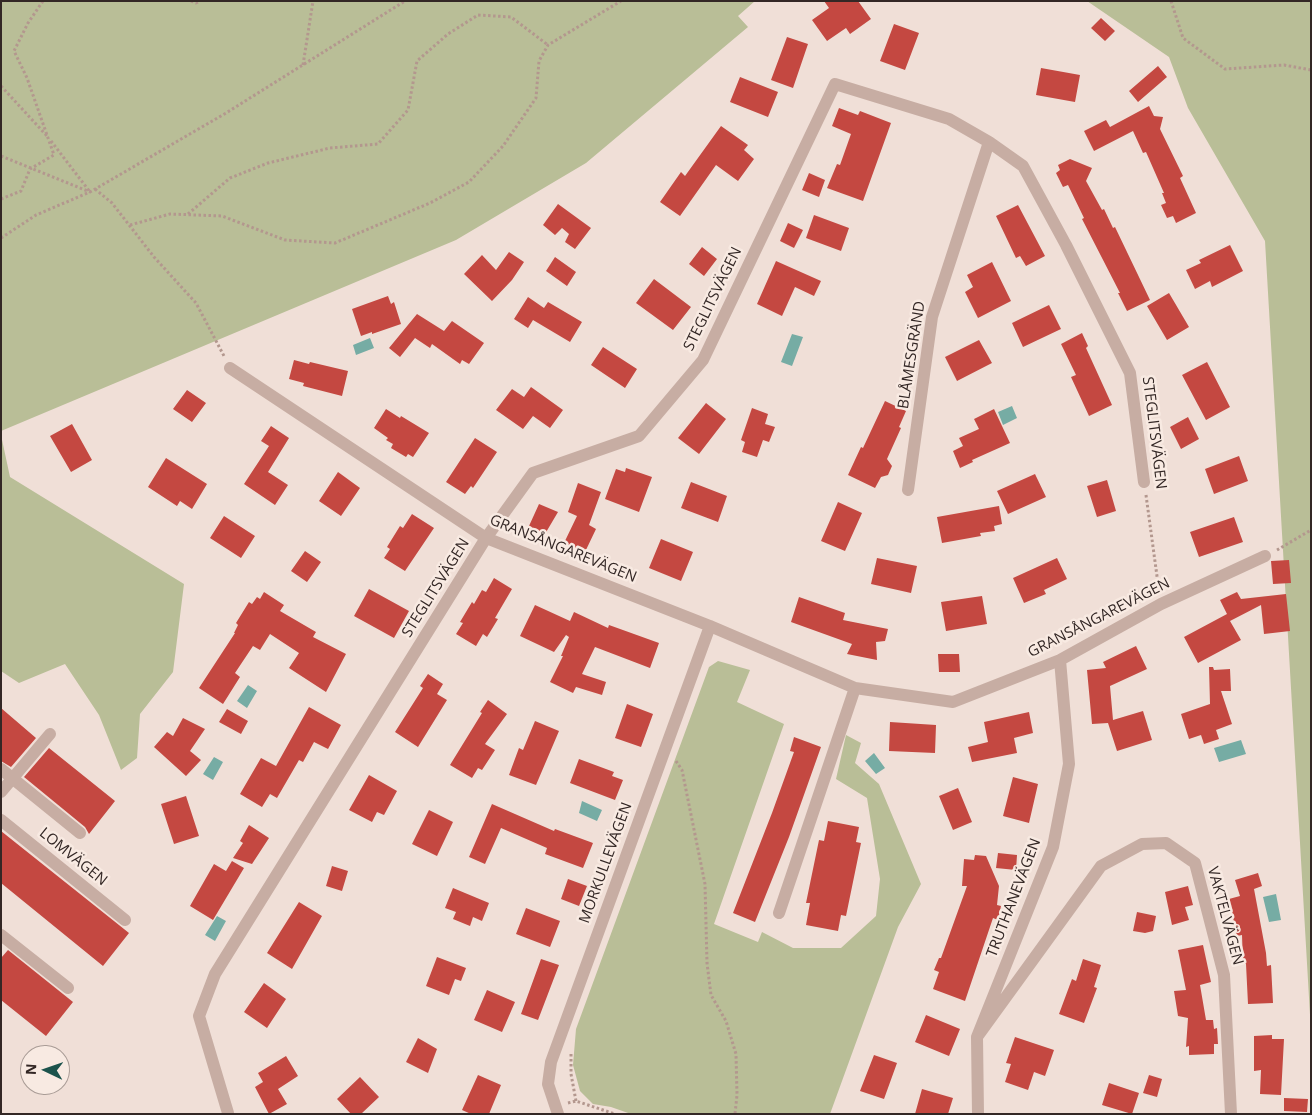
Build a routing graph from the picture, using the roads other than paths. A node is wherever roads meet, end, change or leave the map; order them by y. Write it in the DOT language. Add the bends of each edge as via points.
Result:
graph roads {
  1 [pos="989,142"];
  2 [pos="230,368"];
  3 [pos="1144,482"];
  4 [pos="908,490"];
  5 [pos="486,538"];
  6 [pos="1265,556"];
  7 [pos="710,626"];
  8 [pos="1060,660"];
  9 [pos="855,688"];
  10 [pos="50,734"];
  11 [pos="1,769"];
  12 [pos="13,778"];
  13 [pos="1,792"];
  14 [pos="1,820"];
  15 [pos="80,833"];
  16 [pos="779,913"];
  17 [pos="125,920"];
  18 [pos="1,935"];
  19 [pos="68,988"];
  20 [pos="977,1037"];
  21 [pos="557,1110"];
  22 [pos="228,1113"];
  23 [pos="978,1114"];
  24 [pos="1231,1114"];
  1 -- 3 [label="street, STEGLITSVÄGEN" via="1023,166 1130,373"];
  1 -- 4 [label="street, BLÅMESGRÄND" via="932,317"];
  1 -- 5 [label="street, STEGLITSVÄGEN" via="949,119 835,84 703,360 640,436 533,473"];
  2 -- 5 [label="street, GRANSÅNGAREVÄGEN"];
  5 -- 7 [label="street, GRANSÅNGAREVÄGEN"];
  5 -- 22 [label="street, STEGLITSVÄGEN" via="215,974 199,1016"];
  6 -- 8 [label="street, GRANSÅNGAREVÄGEN" via="1161,604"];
  7 -- 9 [label="street, GRANSÅNGAREVÄGEN"];
  7 -- 21 [label="street, MORKULLEVÄGEN" via="551,1062 548,1084"];
  8 -- 9 [label="street, GRANSÅNGAREVÄGEN" via="953,702"];
  8 -- 20 [label="street, TRUTHANEVÄGEN" via="1069,764 1053,847"];
  9 -- 16 [label="street"];
  10 -- 12 [label="street"];
  11 -- 12 [label="street, LOMVÄGEN"];
  12 -- 13 [label="street"];
  12 -- 15 [label="street, LOMVÄGEN"];
  14 -- 17 [label="street, LOMVÄGEN"];
  18 -- 19 [label="street"];
  20 -- 23 [label="street, TRUTHANEVÄGEN"];
  20 -- 24 [label="street, VAKTELVÄGEN" via="1101,866 1142,844 1166,843 1195,863 1224,975"];
}
